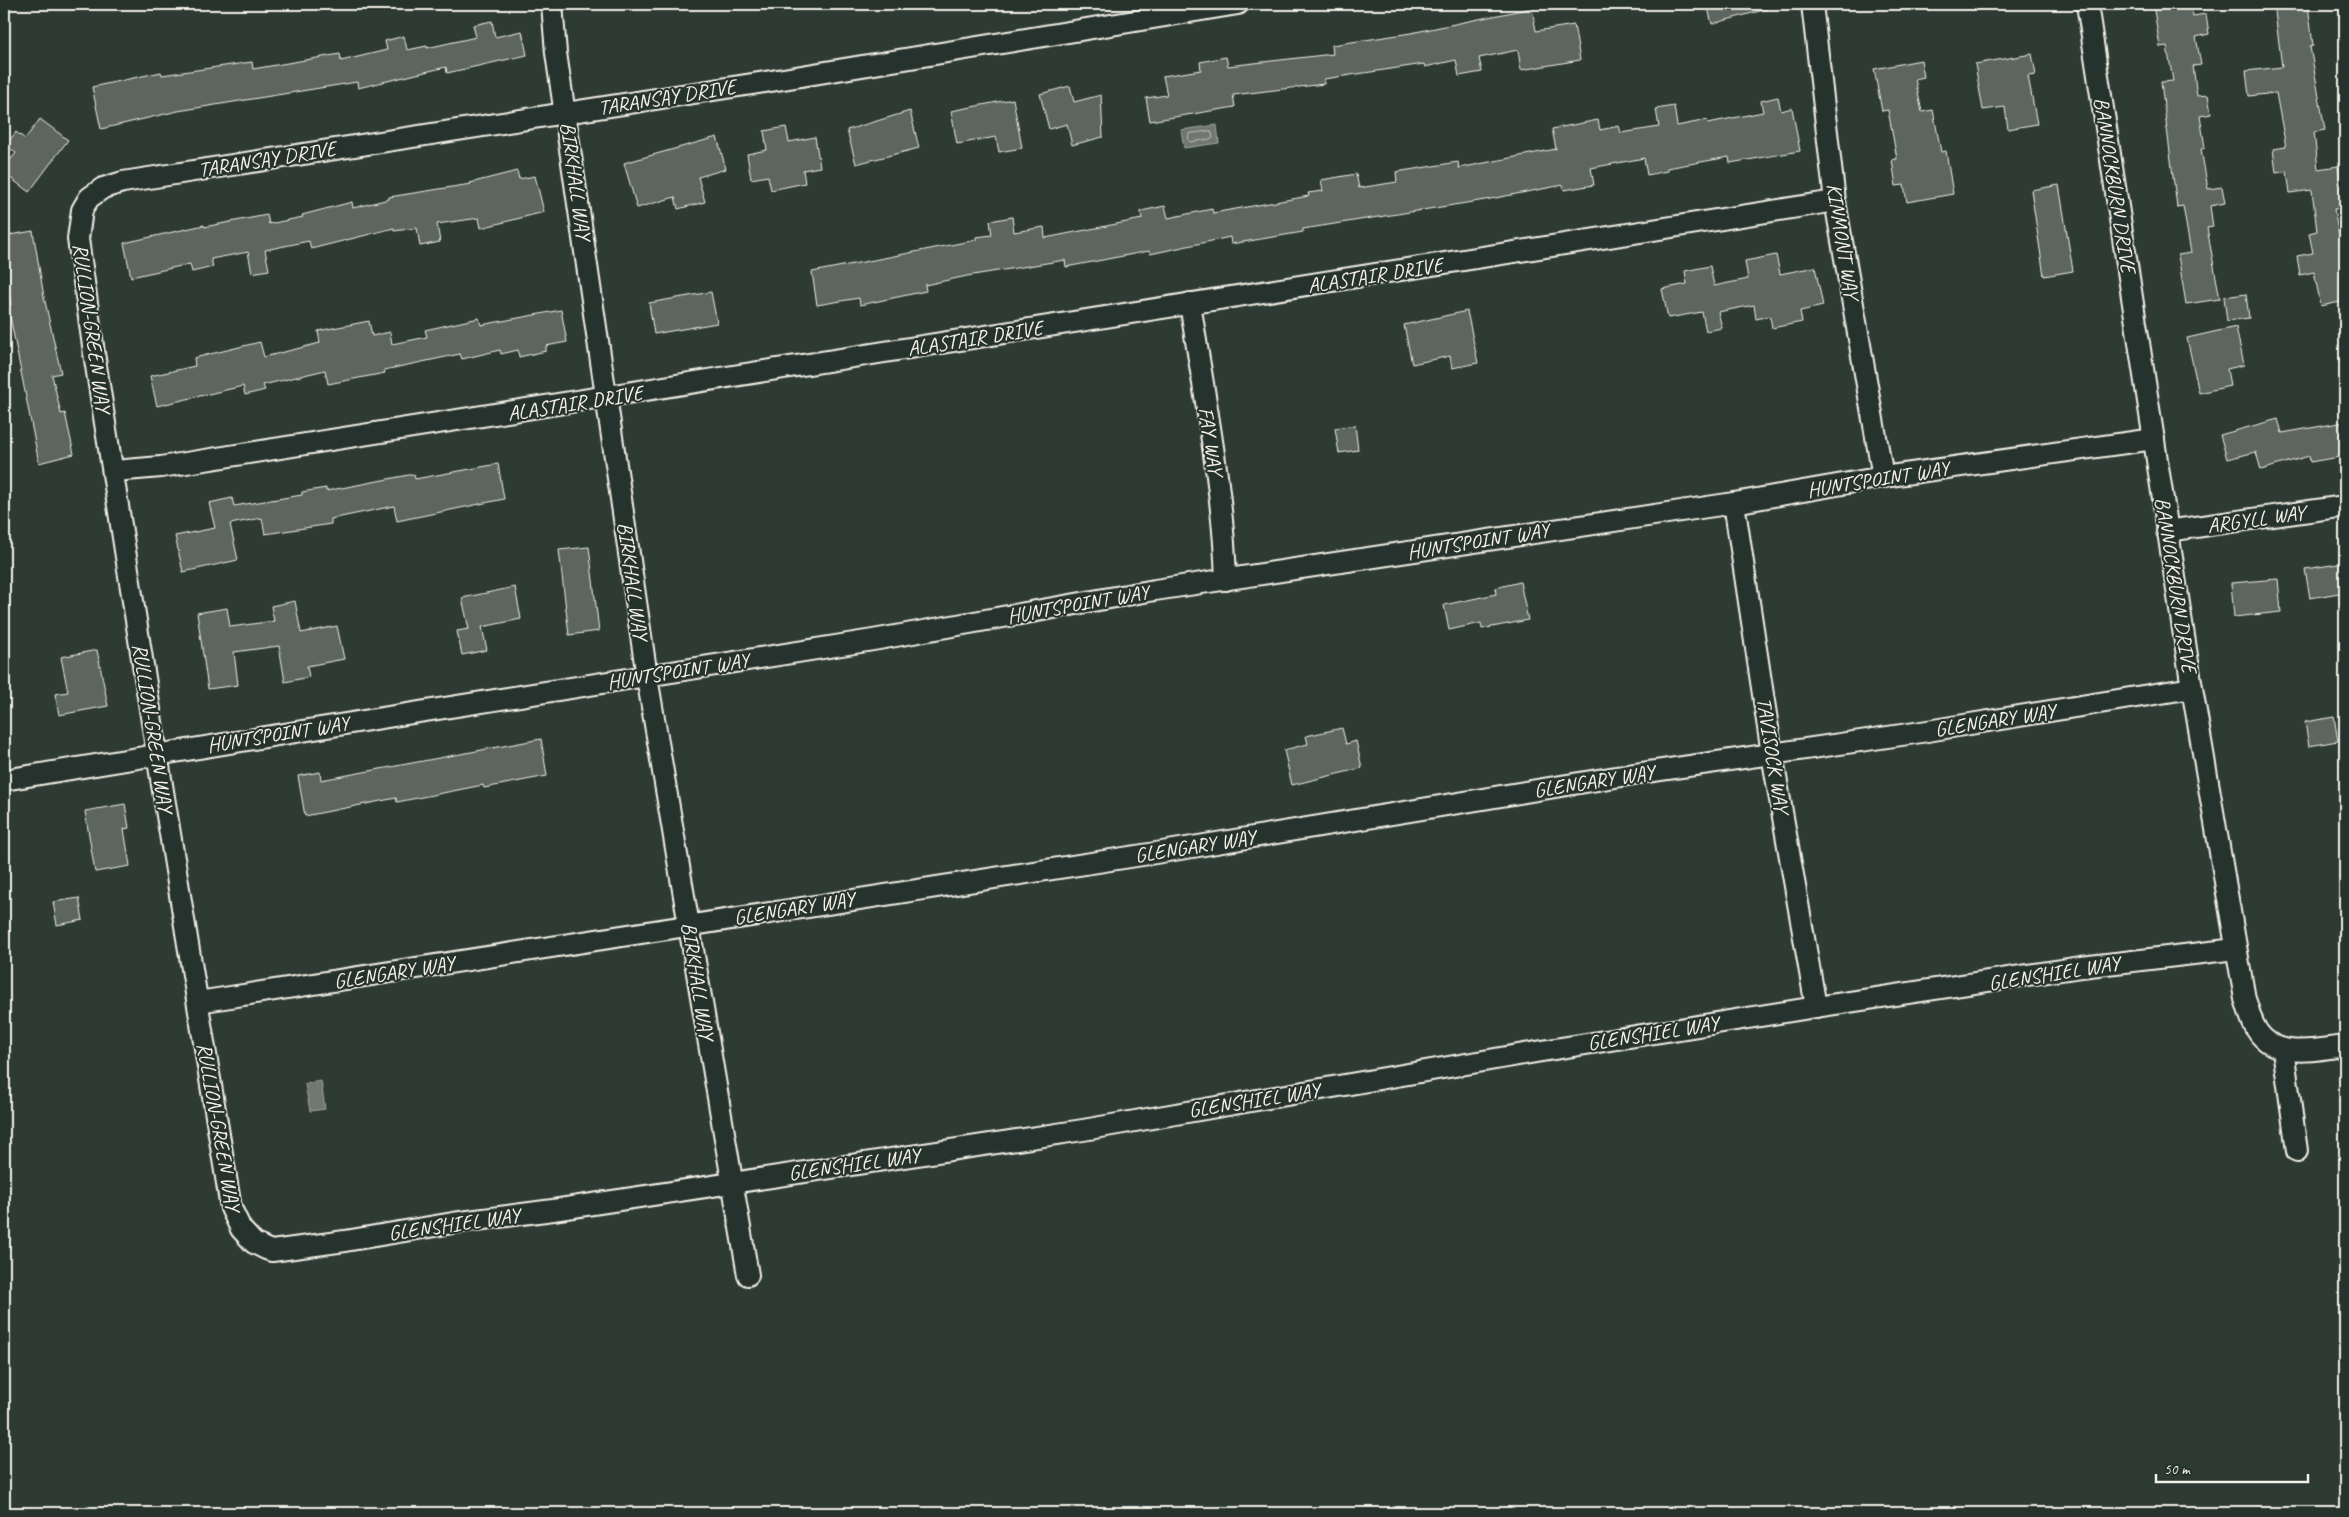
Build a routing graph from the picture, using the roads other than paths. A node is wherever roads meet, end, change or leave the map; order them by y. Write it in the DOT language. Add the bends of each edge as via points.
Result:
graph roads {
  1 [pos="552,4"];
  2 [pos="1238,4"];
  3 [pos="1812,4"];
  4 [pos="2087,4"];
  5 [pos="566,112"];
  6 [pos="97,191"];
  7 [pos="1835,201"];
  8 [pos="1190,303"];
  9 [pos="608,398"];
  10 [pos="2154,439"];
  11 [pos="114,471"];
  12 [pos="1883,477"];
  13 [pos="1734,503"];
  14 [pos="2345,506"];
  15 [pos="2167,531"];
  16 [pos="1226,580"];
  17 [pos="647,677"];
  18 [pos="2192,688"];
  19 [pos="157,754"];
  20 [pos="1772,754"];
  21 [pos="4,780"];
  22 [pos="688,926"];
  23 [pos="2236,949"];
  24 [pos="198,1002"];
  25 [pos="1816,1007"];
  26 [pos="2345,1046"];
  27 [pos="2283,1049"];
  28 [pos="2297,1151"];
  29 [pos="731,1182"];
  30 [pos="272,1251"];
  31 [pos="748,1276"];
  1 -- 5 [label="street, BIRKHALL WAY"];
  2 -- 5 [label="street, TARANSAY DRIVE"];
  3 -- 7 [label="street, KINMONT WAY"];
  4 -- 10 [label="street, BANNOCKBURN DRIVE"];
  5 -- 6 [label="street, TARANSAY DRIVE" via="123,182"];
  5 -- 9 [label="street, BIRKHALL WAY"];
  6 -- 11 [label="street, RULLION-GREEN WAY" via="82,210 78,239"];
  7 -- 8 [label="street, ALASTAIR DRIVE"];
  7 -- 12 [label="street, KINMONT WAY"];
  8 -- 9 [label="street, ALASTAIR DRIVE"];
  8 -- 16 [label="street, FAY WAY" via="1220,498"];
  9 -- 11 [label="street, ALASTAIR DRIVE" via="161,468"];
  9 -- 17 [label="street, BIRKHALL WAY"];
  10 -- 12 [label="street, HUNTSPOINT WAY"];
  10 -- 15 [label="street, BANNOCKBURN DRIVE"];
  11 -- 19 [label="street, RULLION-GREEN WAY"];
  12 -- 13 [label="street, HUNTSPOINT WAY"];
  13 -- 16 [label="street, HUNTSPOINT WAY"];
  13 -- 20 [label="street, TAVISOCK WAY"];
  14 -- 15 [label="street, ARGYLL WAY"];
  15 -- 18 [label="street, BANNOCKBURN DRIVE"];
  16 -- 17 [label="street, HUNTSPOINT WAY"];
  17 -- 19 [label="street, HUNTSPOINT WAY"];
  17 -- 22 [label="street, BIRKHALL WAY"];
  18 -- 20 [label="street, GLENGARY WAY"];
  18 -- 23 [label="street, BANNOCKBURN DRIVE"];
  19 -- 21 [label="street, HUNTSPOINT WAY"];
  19 -- 24 [label="street, RULLION-GREEN WAY"];
  20 -- 22 [label="street, GLENGARY WAY"];
  20 -- 25 [label="street, TAVISOCK WAY"];
  22 -- 24 [label="street, GLENGARY WAY"];
  22 -- 29 [label="street, BIRKHALL WAY"];
  23 -- 25 [label="street, GLENSHIEL WAY" via="2082,967"];
  23 -- 27 [label="street, BANNOCKBURN DRIVE" via="2245,999 2254,1025 2266,1040"];
  24 -- 30 [label="street, RULLION-GREEN WAY" via="231,1208 247,1236"];
  25 -- 29 [label="street, GLENSHIEL WAY" via="1083,1130"];
  26 -- 27 [label="street" via="2299,1052"];
  27 -- 28 [label="street"];
  29 -- 30 [label="street, GLENSHIEL WAY"];
  29 -- 31 [label="street, BIRKHALL WAY"];
}
